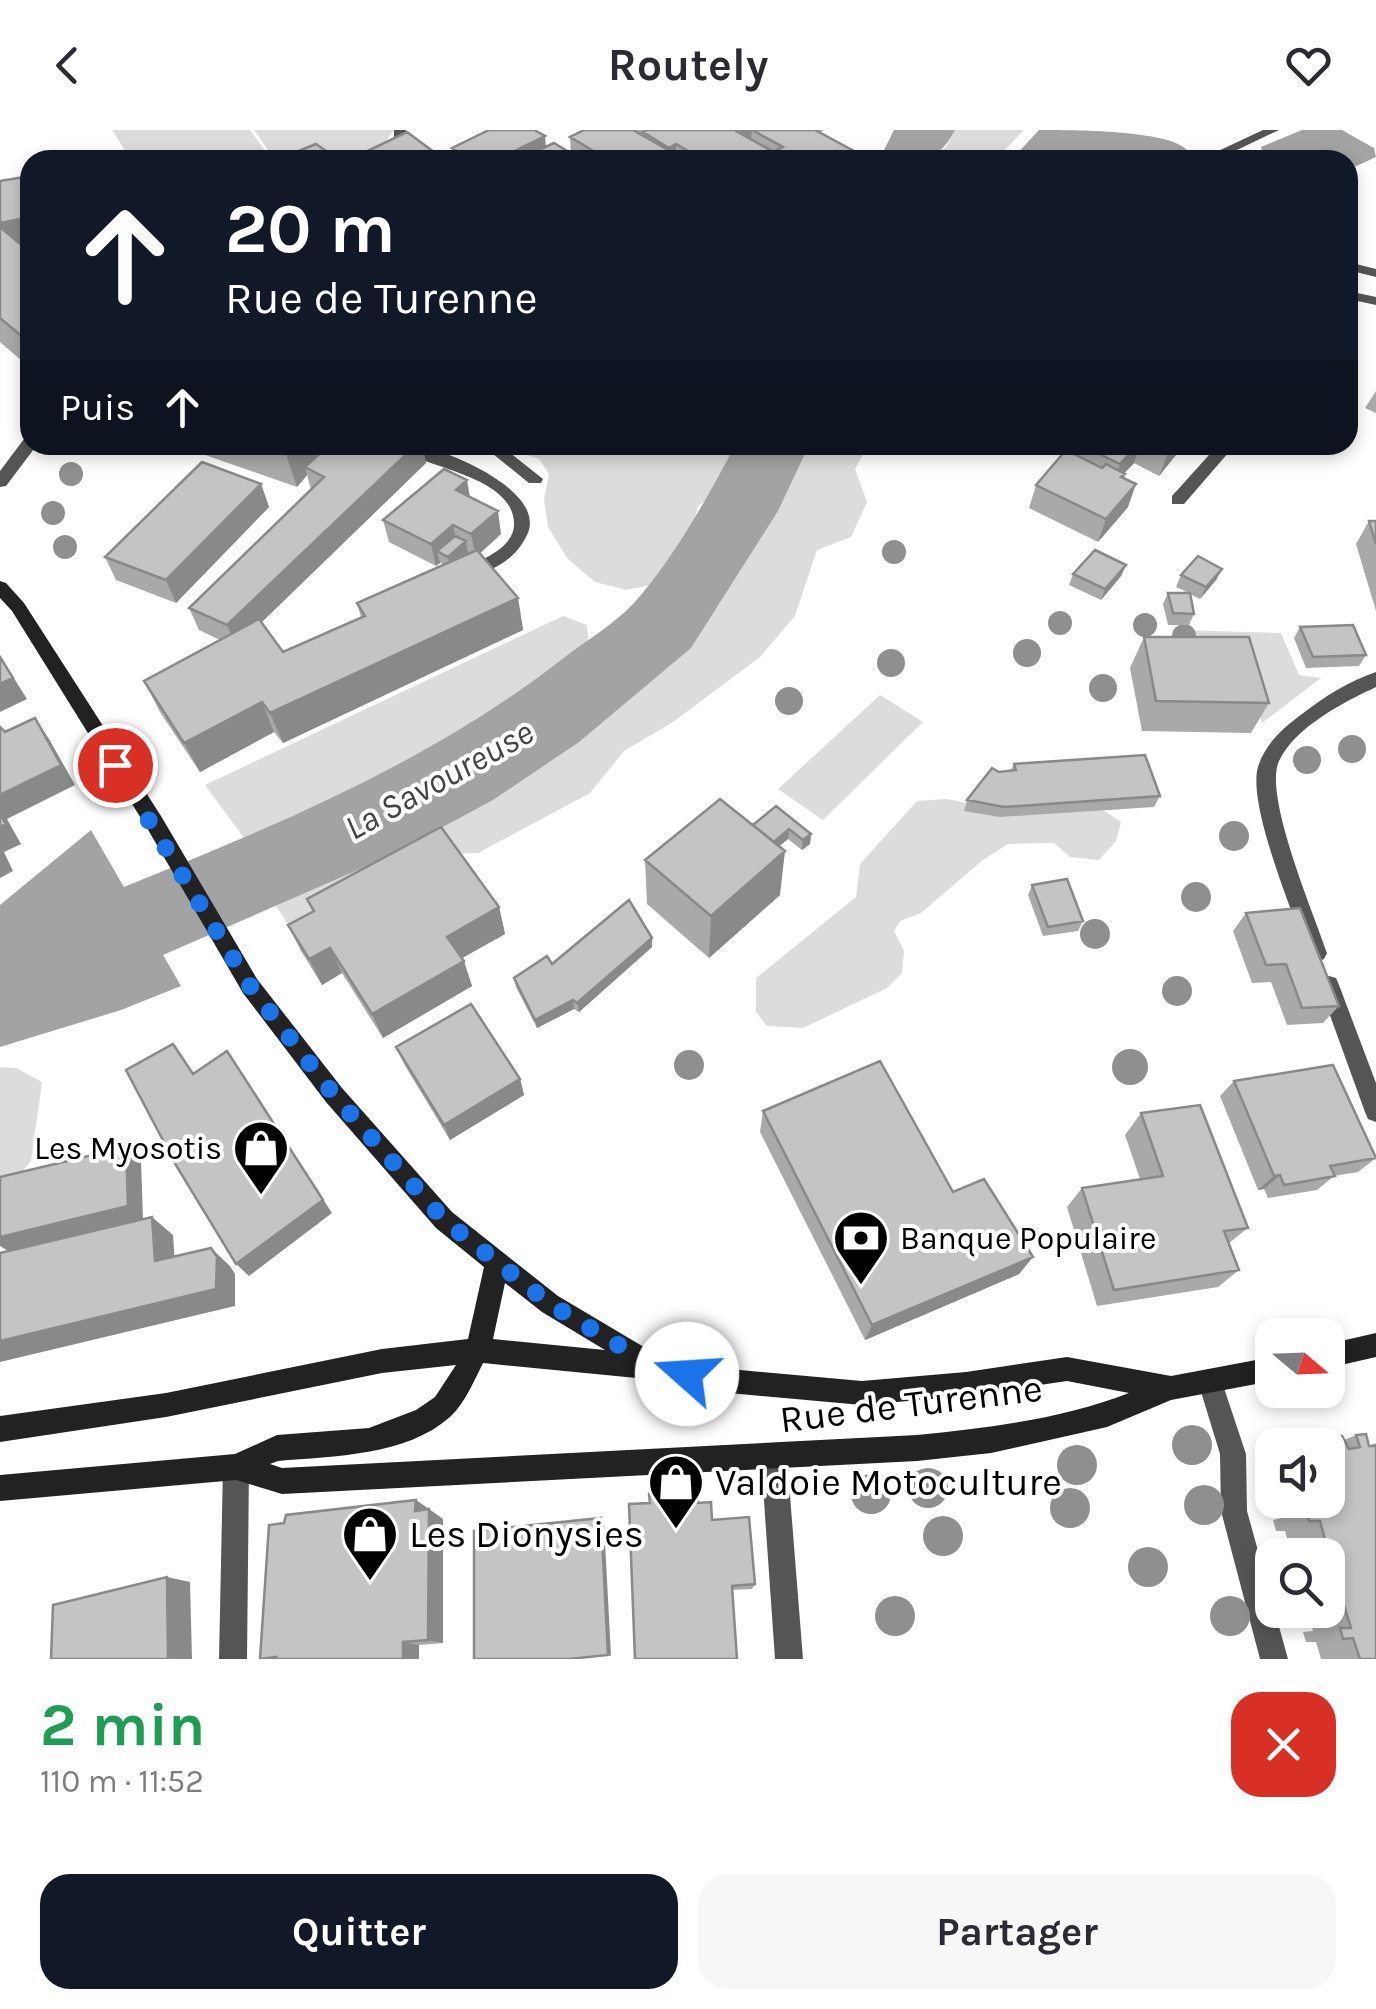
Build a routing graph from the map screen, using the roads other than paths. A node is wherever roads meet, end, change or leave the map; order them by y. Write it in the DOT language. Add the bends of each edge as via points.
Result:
graph roads {
  1 [pos="1272,130"];
  2 [pos="1227,150"];
  3 [pos="21,455"];
  4 [pos="425,455"];
  5 [pos="503,455"];
  6 [pos="1218,455"];
  7 [pos="535,479"];
  8 [pos="0,482"];
  9 [pos="1178,500"];
  10 [pos="456,580"];
  11 [pos="0,587"];
  12 [pos="1376,679"];
  13 [pos="1376,1112"];
  14 [pos="497,1264"];
  15 [pos="1376,1345"];
  16 [pos="476,1350"];
  17 [pos="1345,1352"];
  18 [pos="657,1368"];
  19 [pos="1255,1372"];
  20 [pos="1210,1382"];
  21 [pos="1171,1388"];
  22 [pos="0,1430"];
  23 [pos="774,1458"];
  24 [pos="236,1467"];
  25 [pos="0,1488"];
  26 [pos="233,1659"];
  27 [pos="789,1659"];
  28 [pos="1274,1659"];
  1 -- 2 [label="street"];
  3 -- 8 [label="street"];
  4 -- 10 [label="street" via="482,478 515,498 524,513 511,549"];
  5 -- 7 [label="street"];
  6 -- 9 [label="street"];
  11 -- 14 [label="main road" via="154,822 250,986 444,1220"];
  12 -- 13 [label="street" via="1288,736 1268,760 1264,790"];
  14 -- 16 [label="main road"];
  14 -- 18 [label="main road"];
  15 -- 17 [label="main road"];
  16 -- 18 [label="main road"];
  16 -- 22 [label="main road"];
  16 -- 24 [label="main road" via="444,1406 424,1420 369,1441 276,1448"];
  18 -- 21 [label="main road, Rue de Turenne" via="862,1393 1067,1369"];
  19 -- 20 [label="main road, Rue de Turenne"];
  20 -- 21 [label="main road, Rue de Turenne"];
  20 -- 28 [label="street" via="1233,1454 1234,1511"];
  21 -- 23 [label="main road, Rue de Turenne" via="1107,1414 991,1440"];
  23 -- 24 [label="main road, Rue de Turenne" via="282,1481"];
  23 -- 27 [label="street"];
  24 -- 25 [label="main road"];
  24 -- 26 [label="street"];
}
